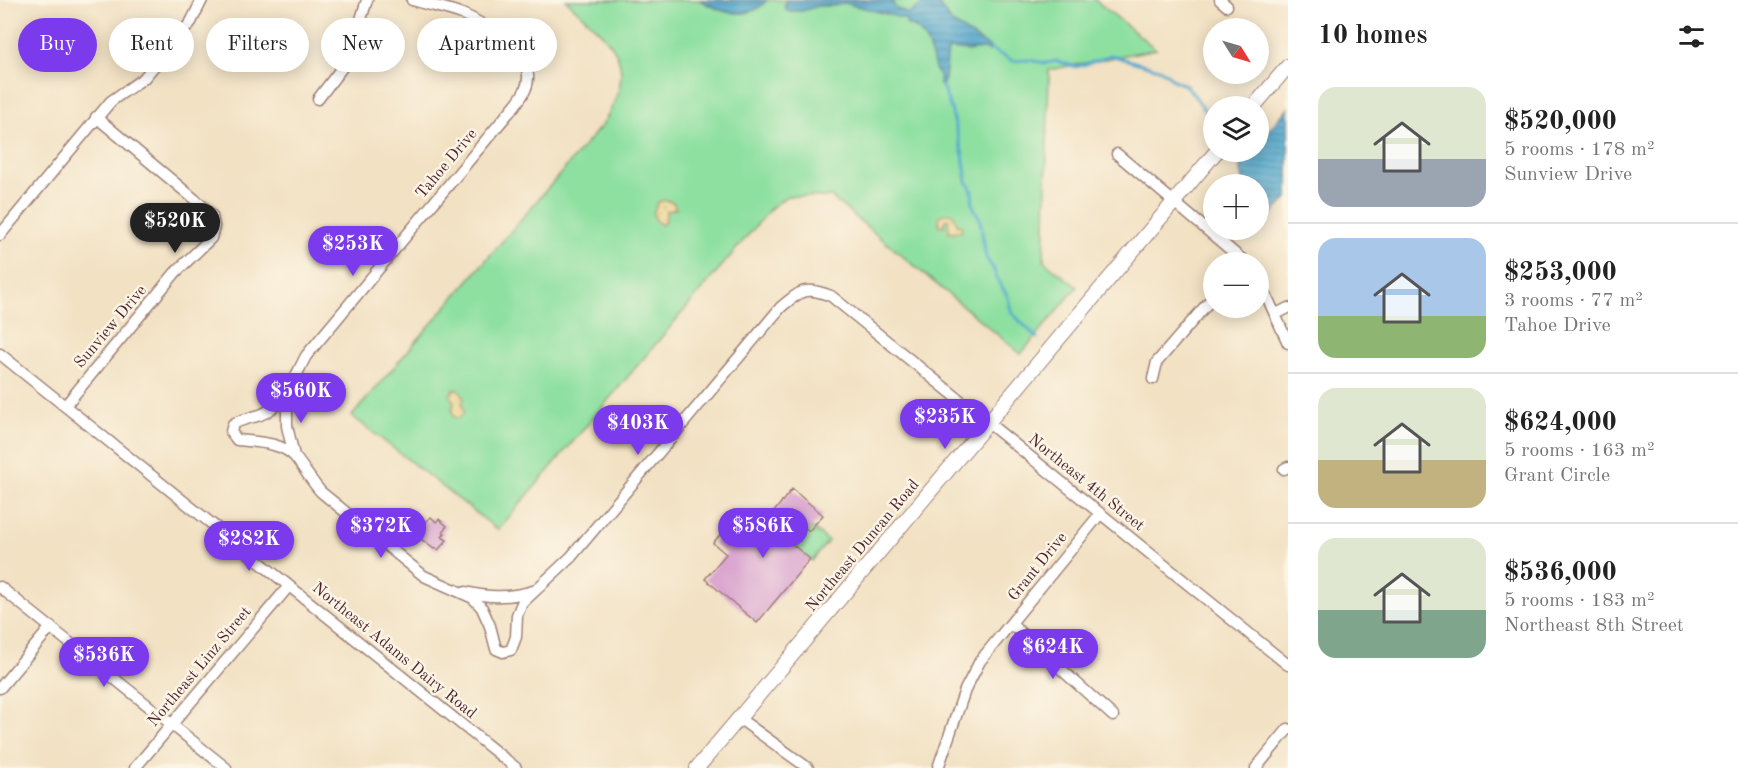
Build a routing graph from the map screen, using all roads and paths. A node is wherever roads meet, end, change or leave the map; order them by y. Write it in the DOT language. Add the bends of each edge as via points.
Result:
graph roads {
  1 [pos="202,0"];
  2 [pos="367,0"];
  3 [pos="412,0"];
  4 [pos="1288,66"];
  5 [pos="1262,96"];
  6 [pos="318,99"];
  7 [pos="96,117"];
  8 [pos="1117,154"];
  9 [pos="1207,162"];
  10 [pos="1173,202"];
  11 [pos="0,235"];
  12 [pos="1232,252"];
  13 [pos="1269,302"];
  14 [pos="1288,308"];
  15 [pos="1203,309"];
  16 [pos="1276,314"];
  17 [pos="1288,343"];
  18 [pos="0,354"];
  19 [pos="1153,379"];
  20 [pos="287,395"];
  21 [pos="65,406"];
  22 [pos="989,423"];
  23 [pos="294,456"];
  24 [pos="1100,514"];
  25 [pos="289,586"];
  26 [pos="0,587"];
  27 [pos="457,590"];
  28 [pos="533,591"];
  29 [pos="1011,624"];
  30 [pos="51,627"];
  31 [pos="1288,665"];
  32 [pos="0,688"];
  33 [pos="1113,716"];
  34 [pos="740,719"];
  35 [pos="172,724"];
  36 [pos="1288,729"];
  37 [pos="135,768"];
  38 [pos="226,768"];
  39 [pos="516,768"];
  40 [pos="697,768"];
  41 [pos="808,768"];
  42 [pos="938,768"];
  43 [pos="1256,768"];
  1 -- 7 [label="street" via="191,21 144,78"];
  2 -- 6 [label="street" via="344,65"];
  3 -- 20 [label="street, Tahoe Drive" via="463,14 481,24 523,61 527,86 306,356"];
  4 -- 5 [label="street"];
  7 -- 11 [label="street"];
  7 -- 21 [label="street, Sunview Drive" via="205,208 214,227 211,238 175,273"];
  8 -- 10 [label="street"];
  9 -- 10 [label="street, Northeast Duncan Road"];
  10 -- 12 [label="street"];
  10 -- 22 [label="street, Northeast Duncan Road"];
  13 -- 16 [label="street"];
  14 -- 16 [label="street"];
  15 -- 19 [label="street" via="1156,362"];
  16 -- 17 [label="street"];
  18 -- 21 [label="street, Northeast Adams Dairy Road"];
  20 -- 23 [label="street, Tahoe Drive" via="287,426"];
  20 -- 23 [label="street, Tahoe Drive" via="262,414 233,424 231,432 237,440 275,446"];
  21 -- 25 [label="street, Northeast Adams Dairy Road"];
  22 -- 24 [label="street, Northeast 4th Street"];
  22 -- 28 [label="street, Northeast 4th Street" via="831,296 805,290 781,307 571,557"];
  22 -- 34 [label="street, Northeast Duncan Road"];
  23 -- 27 [label="street" via="307,476 334,503 424,576"];
  24 -- 29 [label="street, Grant Drive"];
  24 -- 31 [label="street, Northeast 4th Street"];
  25 -- 35 [label="street, Northeast Linz Street"];
  25 -- 39 [label="street, Northeast Adams Dairy Road"];
  26 -- 30 [label="street"];
  27 -- 28 [label="street" via="486,597"];
  27 -- 28 [label="street" via="482,608 496,649 503,652 511,650 517,615"];
  29 -- 33 [label="street"];
  29 -- 42 [label="street, Grant Drive" via="980,661 965,690"];
  30 -- 32 [label="street"];
  30 -- 35 [label="street"];
  34 -- 40 [label="street, Northeast Duncan Road"];
  34 -- 41 [label="street"];
  35 -- 37 [label="street, Northeast Linz Street"];
  35 -- 38 [label="street"];
  36 -- 43 [label="street"];
}
